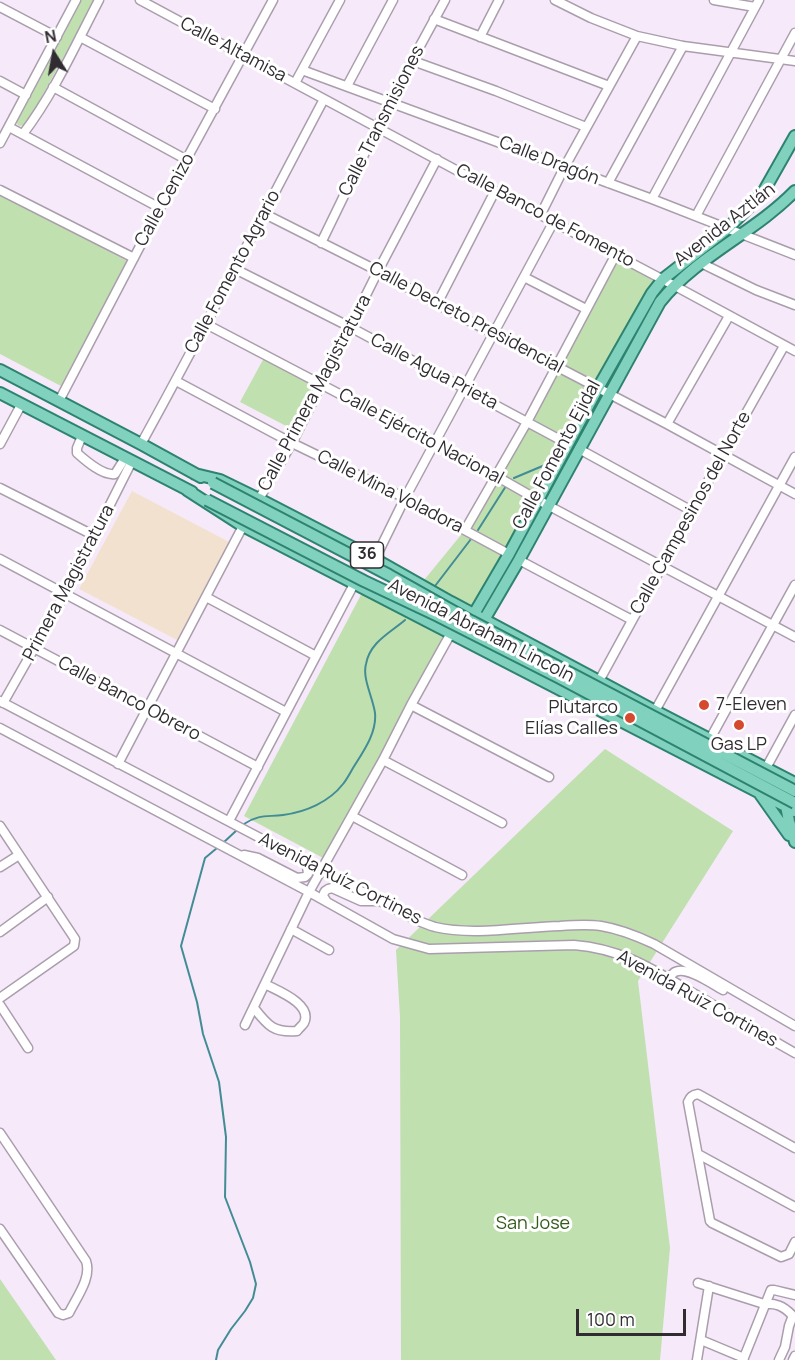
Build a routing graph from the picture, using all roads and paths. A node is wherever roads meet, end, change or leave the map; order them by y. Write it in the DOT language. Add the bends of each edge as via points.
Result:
graph roads {
  1 [pos="76,0"];
  2 [pos="99,0"];
  3 [pos="140,0"];
  4 [pos="340,0"];
  5 [pos="393,0"];
  6 [pos="445,0"];
  7 [pos="499,0"];
  8 [pos="555,0"];
  9 [pos="714,0"];
  10 [pos="269,1"];
  11 [pos="757,4"];
  12 [pos="0,7"];
  13 [pos="435,19"];
  14 [pos="795,33"];
  15 [pos="637,36"];
  16 [pos="57,37"];
  17 [pos="80,37"];
  18 [pos="480,37"];
  19 [pos="683,46"];
  20 [pos="731,52"];
  21 [pos="243,56"];
  22 [pos="781,59"];
  23 [pos="795,61"];
  24 [pos="413,62"];
  25 [pos="302,70"];
  26 [pos="0,81"];
  27 [pos="295,83"];
  28 [pos="347,86"];
  29 [pos="609,86"];
  30 [pos="53,87"];
  31 [pos="26,95"];
  32 [pos="324,99"];
  33 [pos="390,101"];
  34 [pos="215,109"];
  35 [pos="9,127"];
  36 [pos="586,127"];
  37 [pos="377,128"];
  38 [pos="23,134"];
  39 [pos="795,136"];
  40 [pos="0,143"];
  41 [pos="791,153"];
  42 [pos="437,159"];
  43 [pos="187,160"];
  44 [pos="564,168"];
  45 [pos="608,183"];
  46 [pos="0,189"];
  47 [pos="495,191"];
  48 [pos="795,191"];
  49 [pos="652,199"];
  50 [pos="160,208"];
  51 [pos="263,213"];
  52 [pos="541,214"];
  53 [pos="696,216"];
  54 [pos="554,221"];
  55 [pos="727,229"];
  56 [pos="742,234"];
  57 [pos="321,243"];
  58 [pos="616,254"];
  59 [pos="795,255"];
  60 [pos="134,258"];
  61 [pos="701,263"];
  62 [pos="235,269"];
  63 [pos="378,271"];
  64 [pos="524,277"];
  65 [pos="663,279"];
  66 [pos="675,286"];
  67 [pos="437,304"];
  68 [pos="795,305"];
  69 [pos="586,309"];
  70 [pos="729,316"];
  71 [pos="206,324"];
  72 [pos="350,327"];
  73 [pos="494,333"];
  74 [pos="784,346"];
  75 [pos="795,351"];
  76 [pos="556,366"];
  77 [pos="0,370"];
  78 [pos="176,381"];
  79 [pos="321,385"];
  80 [pos="465,388"];
  81 [pos="598,388"];
  82 [pos="0,393"];
  83 [pos="609,394"];
  84 [pos="59,401"];
  85 [pos="21,405"];
  86 [pos="527,422"];
  87 [pos="667,424"];
  88 [pos="82,436"];
  89 [pos="292,443"];
  90 [pos="0,444"];
  91 [pos="141,444"];
  92 [pos="435,444"];
  93 [pos="568,444"];
  94 [pos="579,449"];
  95 [pos="722,456"];
  96 [pos="795,457"];
  97 [pos="128,459"];
  98 [pos="195,474"];
  99 [pos="496,476"];
  100 [pos="779,486"];
  101 [pos="0,488"];
  102 [pos="187,490"];
  103 [pos="795,494"];
  104 [pos="405,498"];
  105 [pos="259,499"];
  106 [pos="543,502"];
  107 [pos="692,511"];
  108 [pos="243,526"];
  109 [pos="465,530"];
  110 [pos="95,536"];
  111 [pos="514,557"];
  112 [pos="0,559"];
  113 [pos="375,559"];
  114 [pos="661,566"];
  115 [pos="354,584"];
  116 [pos="795,585"];
  117 [pos="65,594"];
  118 [pos="718,595"];
  119 [pos="206,597"];
  120 [pos="452,602"];
  121 [pos="479,616"];
  122 [pos="632,620"];
  123 [pos="773,625"];
  124 [pos="437,627"];
  125 [pos="0,630"];
  126 [pos="456,635"];
  127 [pos="795,637"];
  128 [pos="471,643"];
  129 [pos="34,649"];
  130 [pos="176,653"];
  131 [pos="316,656"];
  132 [pos="598,681"];
  133 [pos="2,702"];
  134 [pos="411,705"];
  135 [pos="147,709"];
  136 [pos="655,711"];
  137 [pos="286,712"];
  138 [pos="795,716"];
  139 [pos="0,728"];
  140 [pos="710,739"];
  141 [pos="383,760"];
  142 [pos="118,764"];
  143 [pos="258,767"];
  144 [pos="766,768"];
  145 [pos="549,777"];
  146 [pos="792,785"];
  147 [pos="760,794"];
  148 [pos="793,805"];
  149 [pos="352,816"];
  150 [pos="229,821"];
  151 [pos="502,823"];
  152 [pos="0,826"];
  153 [pos="795,844"];
  154 [pos="235,853"];
  155 [pos="19,855"];
  156 [pos="300,859"];
  157 [pos="0,867"];
  158 [pos="322,870"];
  159 [pos="462,875"];
  160 [pos="309,892"];
  161 [pos="48,897"];
  162 [pos="381,901"];
  163 [pos="327,902"];
  164 [pos="291,929"];
  165 [pos="0,932"];
  166 [pos="384,934"];
  167 [pos="329,950"];
  168 [pos="668,979"];
  169 [pos="265,984"];
  170 [pos="0,998"];
  171 [pos="0,1005"];
  172 [pos="254,1008"];
  173 [pos="774,1014"];
  174 [pos="245,1025"];
  175 [pos="795,1026"];
  176 [pos="28,1048"];
  177 [pos="795,1053"];
  178 [pos="0,1133"];
  179 [pos="795,1148"];
  180 [pos="698,1154"];
  181 [pos="795,1207"];
  182 [pos="0,1229"];
  183 [pos="795,1242"];
  184 [pos="698,1283"];
  185 [pos="709,1286"];
  186 [pos="795,1297"];
  187 [pos="764,1304"];
  188 [pos="793,1318"];
  189 [pos="701,1340"];
  190 [pos="744,1359"];
  191 [pos="698,1360"];
  192 [pos="779,1360"];
  1 -- 16 [label="street"];
  2 -- 17 [label="street"];
  3 -- 21 [label="street, Calle Altamisa"];
  4 -- 25 [label="street"];
  5 -- 28 [label="street"];
  6 -- 13 [label="street, Calle Transmisiones"];
  7 -- 18 [label="street"];
  8 -- 15 [label="street"];
  9 -- 11 [label="street"];
  10 -- 21 [label="street, Calle Cenizo"];
  11 -- 20 [label="street"];
  12 -- 16 [label="street"];
  13 -- 18 [label="street"];
  13 -- 24 [label="street, Calle Transmisiones"];
  14 -- 22 [label="street"];
  15 -- 19 [label="street"];
  15 -- 29 [label="street"];
  16 -- 31 [label="street"];
  17 -- 30 [label="street"];
  17 -- 34 [label="street"];
  18 -- 29 [label="street"];
  19 -- 20 [label="street"];
  19 -- 45 [label="street"];
  20 -- 22 [label="street"];
  20 -- 49 [label="street"];
  21 -- 27 [label="street, Calle Altamisa"];
  21 -- 34 [label="street, Calle Cenizo"];
  22 -- 23 [label="street"];
  22 -- 53 [label="street"];
  24 -- 33 [label="street, Calle Transmisiones"];
  24 -- 36 [label="street"];
  25 -- 27 [label="street"];
  25 -- 28 [label="street, Calle Dragón"];
  26 -- 31 [label="street"];
  27 -- 32 [label="street, Calle Banco de Fomento"];
  28 -- 33 [label="street, Calle Dragón"];
  29 -- 36 [label="street"];
  30 -- 38 [label="street"];
  30 -- 43 [label="street"];
  31 -- 35 [label="street"];
  32 -- 37 [label="street, Calle Banco de Fomento"];
  32 -- 51 [label="street, Calle Fomento Agrario"];
  33 -- 37 [label="street, Calle Transmisiones"];
  33 -- 44 [label="street, Calle Dragón"];
  34 -- 43 [label="street, Calle Cenizo"];
  35 -- 38 [label="street"];
  35 -- 40 [label="street"];
  36 -- 44 [label="street"];
  37 -- 42 [label="street, Calle Banco de Fomento"];
  37 -- 57 [label="street, Calle Transmisiones"];
  38 -- 50 [label="street"];
  39 -- 41 [label="main road, Avenida Aztlán"];
  41 -- 55 [label="main road, Avenida Aztlán" via="757,200"];
  42 -- 47 [label="street, Calle Banco de Fomento"];
  42 -- 63 [label="street, Calle Primera Magistratura"];
  43 -- 50 [label="street, Calle Cenizo"];
  44 -- 45 [label="street, Calle Dragón"];
  44 -- 52 [label="street"];
  45 -- 49 [label="street, Calle Dragón"];
  46 -- 60 [label="street"];
  47 -- 52 [label="street, Calle Banco de Fomento"];
  47 -- 67 [label="street"];
  48 -- 56 [label="main road, Avenida Aztlán"];
  49 -- 53 [label="street, Calle Dragón"];
  50 -- 60 [label="street, Calle Cenizo"];
  51 -- 57 [label="street, Calle Decreto Presidencial"];
  51 -- 62 [label="street, Calle Fomento Agrario"];
  52 -- 54 [label="street, Calle Banco de Fomento"];
  53 -- 55 [label="street, Calle Dragón"];
  54 -- 58 [label="street, Calle Banco de Fomento"];
  54 -- 64 [label="street"];
  55 -- 56 [label="street, Calle Dragón"];
  55 -- 65 [label="main road, Avenida Aztlán"];
  56 -- 59 [label="street, Calle Dragón"];
  56 -- 61 [label="main road, Avenida Aztlán"];
  57 -- 63 [label="street, Calle Decreto Presidencial"];
  58 -- 65 [label="street, Calle Banco de Fomento"];
  58 -- 69 [label="street"];
  60 -- 84 [label="street, Calle Cenizo"];
  61 -- 66 [label="main road, Avenida Aztlán"];
  61 -- 68 [label="street"];
  62 -- 71 [label="street, Calle Fomento Agrario"];
  62 -- 72 [label="street, Calle Agua Prieta"];
  63 -- 67 [label="street, Calle Decreto Presidencial"];
  63 -- 72 [label="street, Calle Primera Magistratura"];
  64 -- 69 [label="street"];
  64 -- 73 [label="street"];
  65 -- 66 [label="street, Calle Banco de Fomento"];
  65 -- 81 [label="main road, Calle Fomento Ejidal"];
  66 -- 70 [label="street, Calle Banco de Fomento"];
  66 -- 83 [label="main road, Calle Fomento Ejidal" via="660,302"];
  67 -- 73 [label="street, Calle Decreto Presidencial"];
  69 -- 76 [label="street"];
  70 -- 74 [label="street, Calle Banco de Fomento"];
  70 -- 87 [label="street"];
  71 -- 78 [label="street, Calle Fomento Agrario"];
  71 -- 79 [label="street, Calle Ejército Nacional"];
  72 -- 79 [label="street, Calle Primera Magistratura"];
  72 -- 80 [label="street, Calle Agua Prieta"];
  73 -- 76 [label="street, Calle Decreto Presidencial"];
  73 -- 80 [label="street"];
  74 -- 75 [label="street, Calle Banco de Fomento"];
  74 -- 95 [label="street, Calle Campesinos del Norte"];
  76 -- 81 [label="street, Calle Decreto Presidencial"];
  76 -- 86 [label="street"];
  77 -- 84 [label="main road, 36"];
  78 -- 89 [label="street, Calle Mina Voladora"];
  78 -- 91 [label="street, Calle Fomento Agrario"];
  79 -- 89 [label="street, Calle Primera Magistratura"];
  79 -- 92 [label="street, Calle Ejército Nacional"];
  80 -- 86 [label="street, Calle Agua Prieta"];
  80 -- 92 [label="street"];
  81 -- 83 [label="street, Calle Decreto Presidencial"];
  81 -- 93 [label="main road, Calle Fomento Ejidal"];
  82 -- 85 [label="main road, Avenida Abraham Lincoln / 36"];
  83 -- 87 [label="street, Calle Decreto Presidencial"];
  83 -- 94 [label="main road, Calle Fomento Ejidal"];
  84 -- 91 [label="main road, 36"];
  85 -- 88 [label="main road, Avenida Abraham Lincoln / 36"];
  85 -- 90 [label="street"];
  86 -- 93 [label="street, Calle Agua Prieta"];
  86 -- 99 [label="street"];
  87 -- 95 [label="street, Calle Decreto Presidencial"];
  88 -- 97 [label="main road, Avenida Abraham Lincoln / 36"];
  88 -- 97 [label="street" via="76,453 90,465 111,475"];
  89 -- 104 [label="street, Calle Mina Voladora"];
  89 -- 105 [label="street, Calle Primera Magistratura"];
  91 -- 98 [label="main road, 36"];
  92 -- 99 [label="street, Calle Ejército Nacional"];
  92 -- 104 [label="street"];
  93 -- 106 [label="main road, Calle Fomento Ejidal"];
  94 -- 106 [label="main road, Calle Fomento Ejidal"];
  94 -- 107 [label="street"];
  95 -- 100 [label="street, Calle Decreto Presidencial"];
  95 -- 107 [label="street, Calle Campesinos del Norte"];
  96 -- 100 [label="street"];
  97 -- 102 [label="main road, Avenida Abraham Lincoln / 36"];
  97 -- 110 [label="street, Primera Magistratura"];
  98 -- 105 [label="main road, Avenida Abraham Lincoln / 36" via="220,480"];
  98 -- 146 [label="main road, 36, bridge"];
  99 -- 106 [label="street, Calle Ejército Nacional"];
  99 -- 109 [label="street"];
  100 -- 103 [label="street, Calle Decreto Presidencial"];
  100 -- 118 [label="street"];
  101 -- 110 [label="street"];
  102 -- 108 [label="main road, Avenida Abraham Lincoln / 36"];
  102 -- 148 [label="main road, Avenida Abraham Lincoln / 36, bridge" via="548,672"];
  104 -- 109 [label="street, Calle Mina Voladora"];
  104 -- 113 [label="street"];
  105 -- 113 [label="main road, Avenida Abraham Lincoln / 36"];
  106 -- 111 [label="main road, Calle Fomento Ejidal"];
  106 -- 114 [label="street, Calle Ejército Nacional"];
  107 -- 114 [label="street, Calle Campesinos del Norte"];
  108 -- 115 [label="main road, Avenida Abraham Lincoln / 36"];
  108 -- 119 [label="street"];
  109 -- 111 [label="street, Calle Mina Voladora"];
  110 -- 117 [label="street, Primera Magistratura"];
  111 -- 121 [label="main road, Calle Fomento Ejidal"];
  111 -- 122 [label="street, Calle Mina Voladora"];
  112 -- 117 [label="street"];
  113 -- 120 [label="main road, Avenida Abraham Lincoln / 36"];
  114 -- 118 [label="street, Calle Ejército Nacional"];
  114 -- 122 [label="street, Calle Campesinos del Norte"];
  115 -- 124 [label="main road, Avenida Abraham Lincoln / 36"];
  115 -- 131 [label="street"];
  116 -- 123 [label="street"];
  117 -- 129 [label="street, Primera Magistratura"];
  117 -- 130 [label="street"];
  118 -- 123 [label="street, Calle Ejército Nacional"];
  118 -- 136 [label="street"];
  119 -- 130 [label="street"];
  119 -- 131 [label="street"];
  120 -- 121 [label="main road, Avenida Abraham Lincoln / 36"];
  120 -- 124 [label="main road" via="453,617"];
  121 -- 126 [label="main road, Calle Fomento Ejidal"];
  121 -- 128 [label="main road, Calle Fomento Ejidal"];
  121 -- 132 [label="main road, Avenida Abraham Lincoln / 36"];
  122 -- 132 [label="street, Calle Campesinos del Norte"];
  123 -- 127 [label="street, Calle Ejército Nacional"];
  123 -- 140 [label="street"];
  124 -- 126 [label="main road, Avenida Abraham Lincoln / 36"];
  125 -- 129 [label="street, Calle Banco Obrero"];
  126 -- 128 [label="main road, Avenida Abraham Lincoln / 36"];
  126 -- 134 [label="street"];
  128 -- 147 [label="main road, Avenida Abraham Lincoln / 36"];
  129 -- 133 [label="street, Primera Magistratura"];
  129 -- 135 [label="street, Calle Banco Obrero"];
  130 -- 135 [label="street"];
  130 -- 137 [label="street"];
  131 -- 137 [label="street"];
  132 -- 136 [label="main road, Avenida Abraham Lincoln / 36"];
  133 -- 142 [label="street, Avenida Ruíz Cortines"];
  134 -- 141 [label="street"];
  134 -- 145 [label="street"];
  135 -- 142 [label="street"];
  135 -- 143 [label="street, Calle Banco Obrero"];
  136 -- 140 [label="main road, Avenida Abraham Lincoln / 36"];
  137 -- 143 [label="street"];
  138 -- 144 [label="street"];
  139 -- 154 [label="street, Avenida Ruíz Cortines"];
  140 -- 144 [label="main road, Avenida Abraham Lincoln / 36"];
  141 -- 149 [label="street"];
  141 -- 151 [label="street"];
  142 -- 150 [label="street, Avenida Ruíz Cortines"];
  143 -- 150 [label="street"];
  144 -- 146 [label="main road, Avenida Abraham Lincoln / 36"];
  146 -- 148 [label="main road" via="787,791"];
  147 -- 148 [label="main road, Avenida Abraham Lincoln / 36"];
  147 -- 153 [label="main road"];
  148 -- 153 [label="main road"];
  149 -- 158 [label="street"];
  149 -- 159 [label="street"];
  150 -- 156 [label="street, Avenida Ruíz Cortines"];
  152 -- 155 [label="street"];
  154 -- 156 [label="street" via="258,858 297,878 308,874"];
  154 -- 160 [label="street, Avenida Ruíz Cortines"];
  155 -- 157 [label="street"];
  155 -- 161 [label="street"];
  156 -- 158 [label="street, Avenida Ruíz Cortines"];
  158 -- 160 [label="street"];
  158 -- 162 [label="street, Avenida Ruíz Cortines"];
  160 -- 163 [label="street, Avenida Ruíz Cortines"];
  160 -- 164 [label="street"];
  161 -- 165 [label="street"];
  161 -- 170 [label="street" via="76,942"];
  162 -- 163 [label="street" via="361,901 332,888 324,892"];
  162 -- 173 [label="street, Avenida Ruíz Cortines" via="434,927 457,930 576,925 618,930 654,944"];
  163 -- 166 [label="street, Avenida Ruíz Cortines"];
  164 -- 167 [label="street"];
  164 -- 169 [label="street"];
  166 -- 168 [label="street, Avenida Ruiz Cortines" via="429,949 592,946 630,958"];
  168 -- 173 [label="street" via="674,972 689,971 757,1010"];
  168 -- 177 [label="street, Avenida Ruiz Cortines"];
  169 -- 172 [label="street"];
  169 -- 172 [label="street" via="300,1003 305,1021 297,1031 284,1032 273,1028"];
  171 -- 176 [label="street"];
  172 -- 174 [label="street"];
  173 -- 175 [label="street, Avenida Ruíz Cortines"];
  178 -- 182 [label="street" via="86,1261 87,1275 69,1313 58,1313"];
  179 -- 180 [label="street" via="698,1094 688,1102"];
  180 -- 181 [label="street"];
  180 -- 183 [label="street" via="712,1223 781,1257 789,1254"];
  184 -- 185 [label="street"];
  185 -- 187 [label="street"];
  185 -- 189 [label="street"];
  186 -- 187 [label="street" via="771,1290"];
  186 -- 188 [label="street" via="791,1304"];
  187 -- 188 [label="street" via="782,1306"];
  187 -- 190 [label="street"];
  188 -- 192 [label="street"];
  189 -- 190 [label="street"];
  189 -- 191 [label="street"];
}
